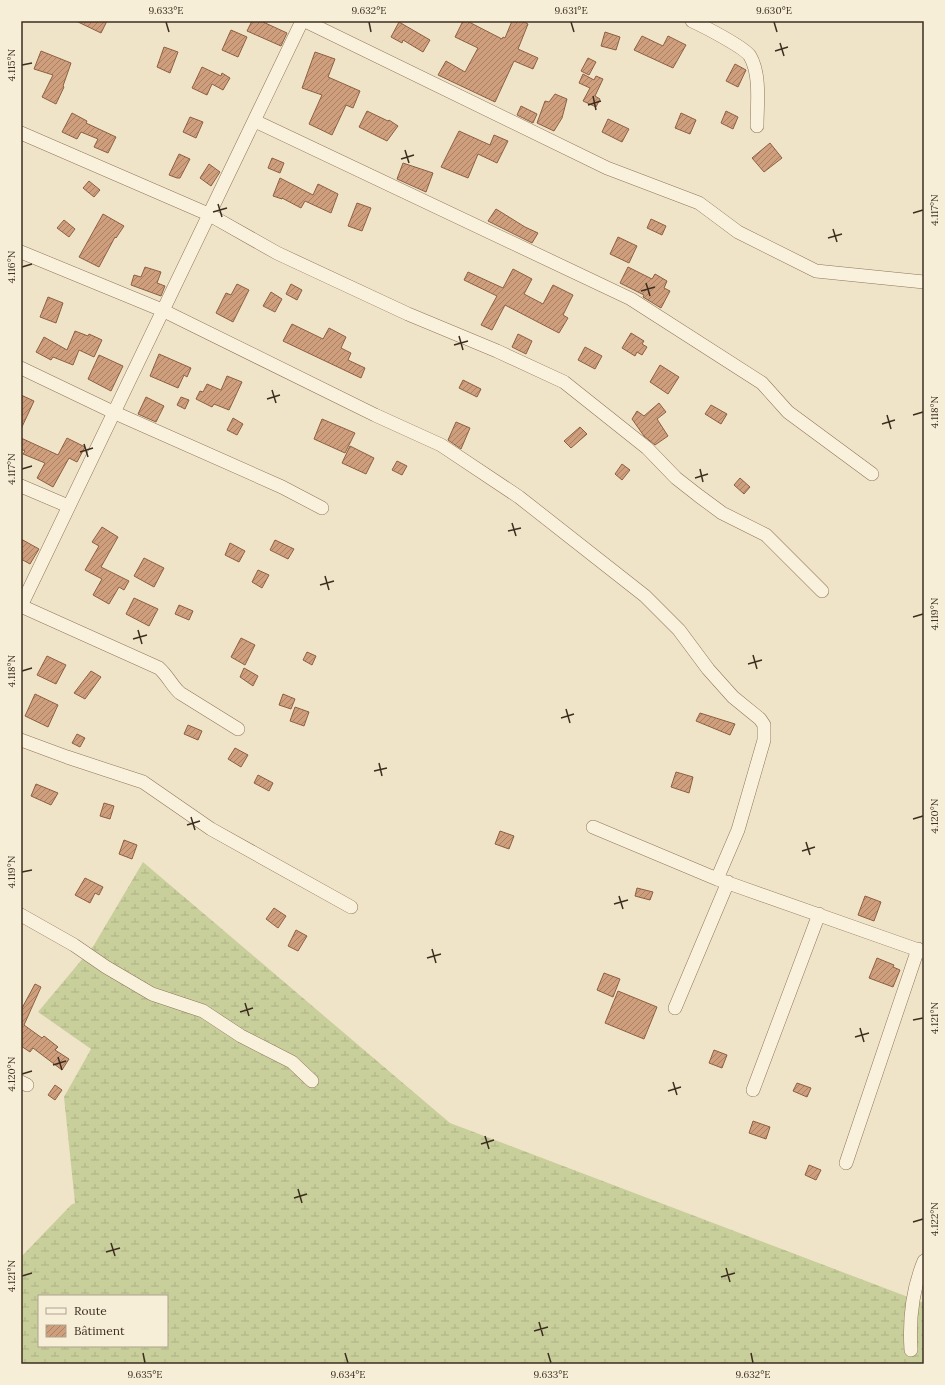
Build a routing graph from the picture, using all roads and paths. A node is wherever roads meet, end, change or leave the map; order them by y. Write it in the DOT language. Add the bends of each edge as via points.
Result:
graph roads {
  1 [pos="303,21"];
  2 [pos="700,23"];
  3 [pos="255,121"];
  4 [pos="757,126"];
  5 [pos="21,133"];
  6 [pos="208,214"];
  7 [pos="21,252"];
  8 [pos="924,282"];
  9 [pos="162,310"];
  10 [pos="21,368"];
  11 [pos="113,412"];
  12 [pos="872,474"];
  13 [pos="21,486"];
  14 [pos="68,506"];
  15 [pos="322,508"];
  16 [pos="822,591"];
  17 [pos="21,606"];
  18 [pos="238,729"];
  19 [pos="21,740"];
  20 [pos="593,827"];
  21 [pos="723,880"];
  22 [pos="351,907"];
  23 [pos="819,914"];
  24 [pos="21,915"];
  25 [pos="921,950"];
  26 [pos="675,1008"];
  27 [pos="312,1081"];
  28 [pos="753,1090"];
  29 [pos="846,1163"];
  30 [pos="924,1261"];
  31 [pos="912,1350"];
  1 -- 3 [label="street"];
  1 -- 8 [label="street" via="607,168 699,203 738,232 816,271"];
  2 -- 4 [label="street" via="749,55 756,71"];
  3 -- 6 [label="street"];
  3 -- 12 [label="street" via="631,299 762,383 788,412"];
  5 -- 6 [label="street"];
  6 -- 9 [label="street"];
  6 -- 16 [label="street" via="277,253 564,382 646,448 676,478 710,505 766,535"];
  7 -- 9 [label="street"];
  9 -- 11 [label="street"];
  9 -- 21 [label="street" via="441,445 519,497 645,596 679,630 733,697 764,725 765,731"];
  10 -- 11 [label="street"];
  11 -- 14 [label="street"];
  11 -- 15 [label="street" via="282,487"];
  13 -- 14 [label="street"];
  14 -- 17 [label="street"];
  17 -- 18 [label="street" via="159,668 180,693"];
  19 -- 22 [label="street" via="143,782 211,829"];
  20 -- 21 [label="street"];
  21 -- 23 [label="street"];
  21 -- 26 [label="street"];
  23 -- 25 [label="street"];
  23 -- 28 [label="street"];
  24 -- 27 [label="street" via="152,994 203,1011 241,1036 292,1062"];
  25 -- 29 [label="street"];
  30 -- 31 [label="street" via="912,1306"];
}
